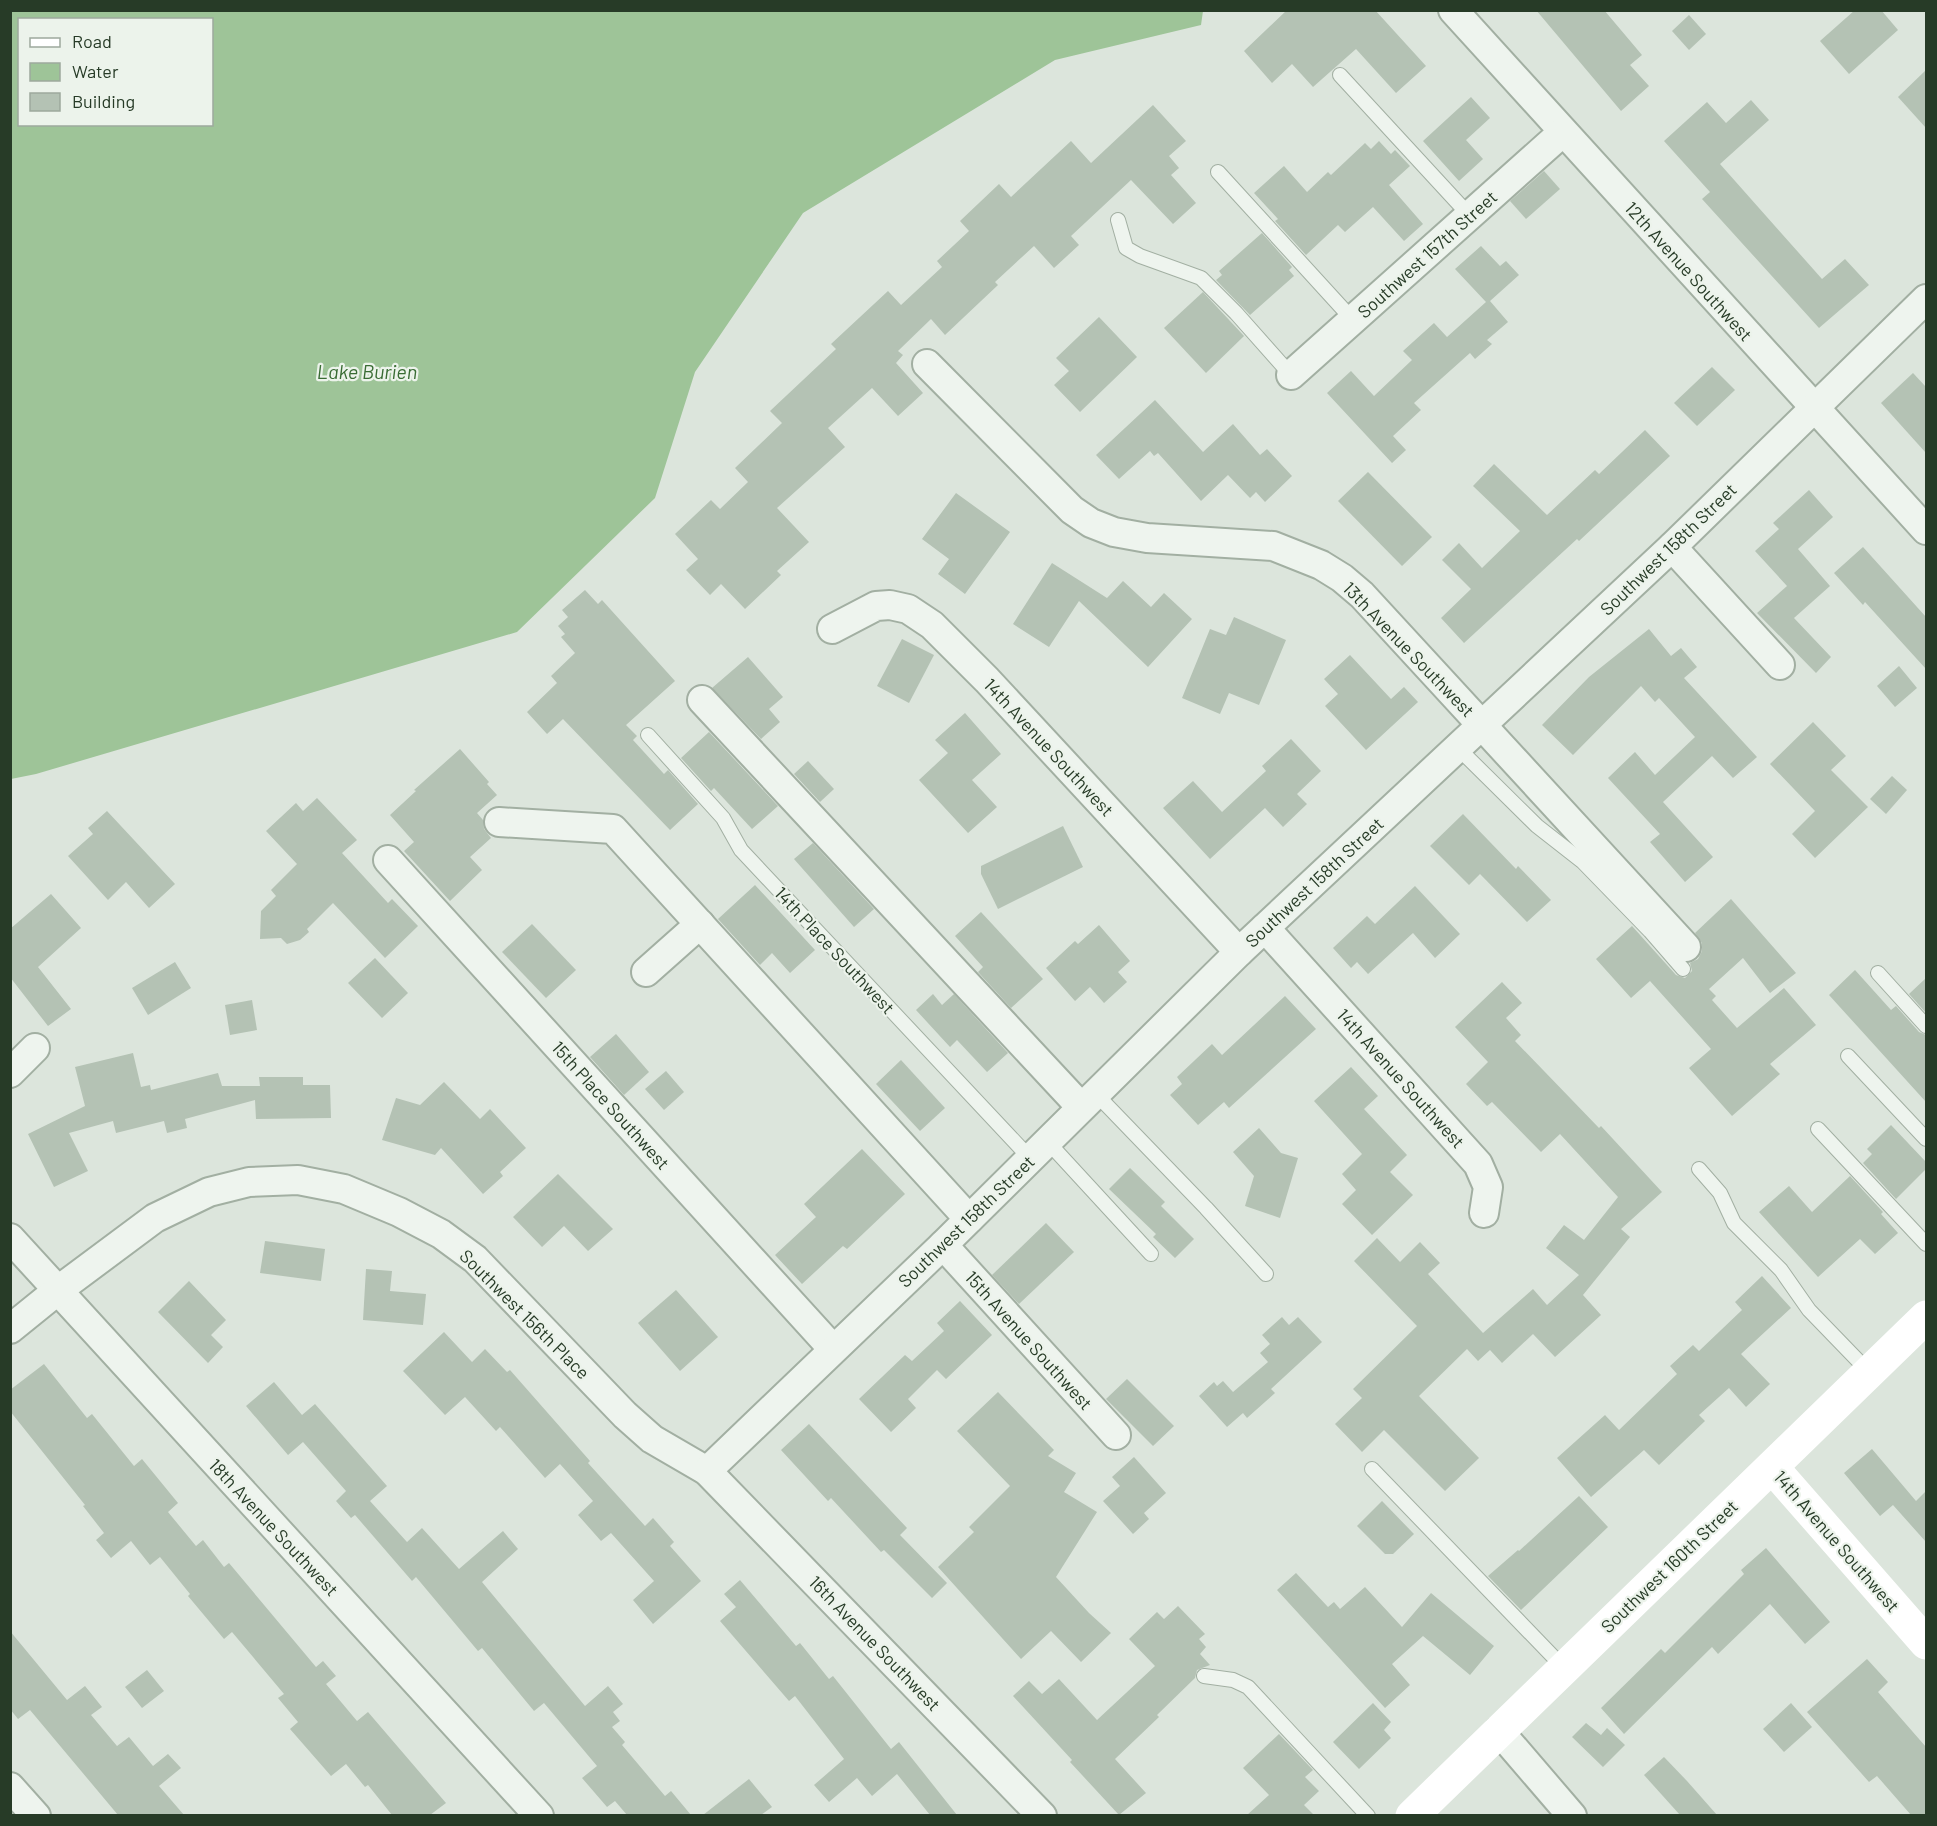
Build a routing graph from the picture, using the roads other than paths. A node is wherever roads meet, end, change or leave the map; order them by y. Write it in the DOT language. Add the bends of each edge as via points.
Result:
graph roads {
  1 [pos="1453,10"];
  2 [pos="1340,75"];
  3 [pos="1563,132"];
  4 [pos="1218,172"];
  5 [pos="1470,216"];
  6 [pos="1118,220"];
  7 [pos="1926,298"];
  8 [pos="1353,320"];
  9 [pos="927,364"];
  10 [pos="1291,375"];
  11 [pos="1814,408"];
  12 [pos="1926,530"];
  13 [pos="1672,547"];
  14 [pos="832,629"];
  15 [pos="1780,665"];
  16 [pos="702,700"];
  17 [pos="1482,725"];
  18 [pos="648,735"];
  19 [pos="1458,748"];
  20 [pos="499,822"];
  21 [pos="388,860"];
  22 [pos="700,924"];
  23 [pos="1265,928"];
  24 [pos="1239,952"];
  25 [pos="1684,958"];
  26 [pos="646,972"];
  27 [pos="1878,973"];
  28 [pos="1926,1026"];
  29 [pos="34,1048"];
  30 [pos="1848,1056"];
  31 [pos="10,1073"];
  32 [pos="1088,1100"];
  33 [pos="1818,1129"];
  34 [pos="1926,1139"];
  35 [pos="1039,1150"];
  36 [pos="1699,1169"];
  37 [pos="1484,1213"];
  38 [pos="969,1219"];
  39 [pos="10,1238"];
  40 [pos="1926,1244"];
  41 [pos="943,1245"];
  42 [pos="1151,1254"];
  43 [pos="1266,1274"];
  44 [pos="57,1291"];
  45 [pos="1926,1317"];
  46 [pos="10,1329"];
  47 [pos="832,1349"];
  48 [pos="1869,1372"];
  49 [pos="1116,1435"];
  50 [pos="1772,1467"];
  51 [pos="1372,1470"];
  52 [pos="707,1471"];
  53 [pos="1926,1643"];
  54 [pos="1564,1668"];
  55 [pos="1204,1676"];
  56 [pos="1499,1731"];
  57 [pos="10,1787"];
  58 [pos="36,1815"];
  59 [pos="539,1815"];
  60 [pos="1042,1815"];
  61 [pos="1368,1815"];
  62 [pos="1412,1815"];
  63 [pos="1572,1815"];
  1 -- 3 [label="street, 12th Avenue Southwest"];
  2 -- 5 [label="lane"];
  3 -- 5 [label="street, Southwest 157th Street"];
  3 -- 11 [label="street, 12th Avenue Southwest"];
  4 -- 8 [label="lane"];
  5 -- 8 [label="street, Southwest 157th Street"];
  6 -- 10 [label="lane" via="1126,248 1201,278"];
  7 -- 11 [label="street, Southwest 158th Street"];
  8 -- 10 [label="street, Southwest 157th Street"];
  9 -- 17 [label="street, 13th Avenue Southwest" via="1072,510 1091,523 1147,538 1273,546 1342,578"];
  11 -- 12 [label="street, 12th Avenue Southwest"];
  11 -- 13 [label="street, Southwest 158th Street"];
  13 -- 15 [label="street"];
  13 -- 17 [label="street, Southwest 158th Street"];
  14 -- 24 [label="street, 14th Avenue Southwest" via="876,606 890,605 908,609 932,625"];
  16 -- 32 [label="street"];
  17 -- 19 [label="street, Southwest 158th Street"];
  17 -- 25 [label="street, 13th Avenue Southwest"];
  18 -- 35 [label="lane, 14th Place Southwest" via="723,818 741,850"];
  19 -- 23 [label="street, Southwest 158th Street"];
  19 -- 25 [label="lane" via="1537,826 1583,862 1650,931"];
  20 -- 22 [label="street" via="613,829"];
  21 -- 47 [label="street, 15th Place Southwest"];
  22 -- 26 [label="street"];
  22 -- 38 [label="street"];
  23 -- 24 [label="street, Southwest 158th Street"];
  23 -- 37 [label="street, 14th Avenue Southwest" via="1478,1164 1488,1187"];
  24 -- 32 [label="street, Southwest 158th Street"];
  27 -- 28 [label="lane"];
  29 -- 31 [label="street"];
  30 -- 34 [label="lane"];
  32 -- 35 [label="street, Southwest 158th Street"];
  32 -- 43 [label="lane" via="1206,1208"];
  33 -- 40 [label="lane"];
  35 -- 38 [label="street, Southwest 158th Street"];
  35 -- 42 [label="lane, 14th Place Southwest"];
  36 -- 48 [label="lane" via="1720,1193 1734,1223 1781,1270 1809,1310"];
  38 -- 41 [label="street, Southwest 158th Street"];
  39 -- 44 [label="street, 18th Avenue Southwest"];
  41 -- 47 [label="street, Southwest 158th Street"];
  41 -- 49 [label="street, 15th Avenue Southwest"];
  44 -- 46 [label="street, Southwest 156th Place"];
  44 -- 52 [label="street, Southwest 156th Place" via="154,1218 209,1192 249,1182 298,1180 344,1189 431,1229 475,1259 625,1415 652,1439"];
  44 -- 59 [label="street, 18th Avenue Southwest"];
  45 -- 48 [label="street, Southwest 160th Street"];
  47 -- 52 [label="street, Southwest 158th Street"];
  48 -- 50 [label="street, Southwest 160th Street"];
  50 -- 53 [label="street, 14th Avenue Southwest"];
  50 -- 54 [label="street, Southwest 160th Street"];
  51 -- 54 [label="lane"];
  52 -- 60 [label="street, 16th Avenue Southwest"];
  54 -- 56 [label="street, Southwest 160th Street"];
  55 -- 61 [label="lane" via="1233,1680 1248,1687"];
  56 -- 62 [label="street, Southwest 160th Street"];
  56 -- 63 [label="street"];
  57 -- 58 [label="street"];
}
